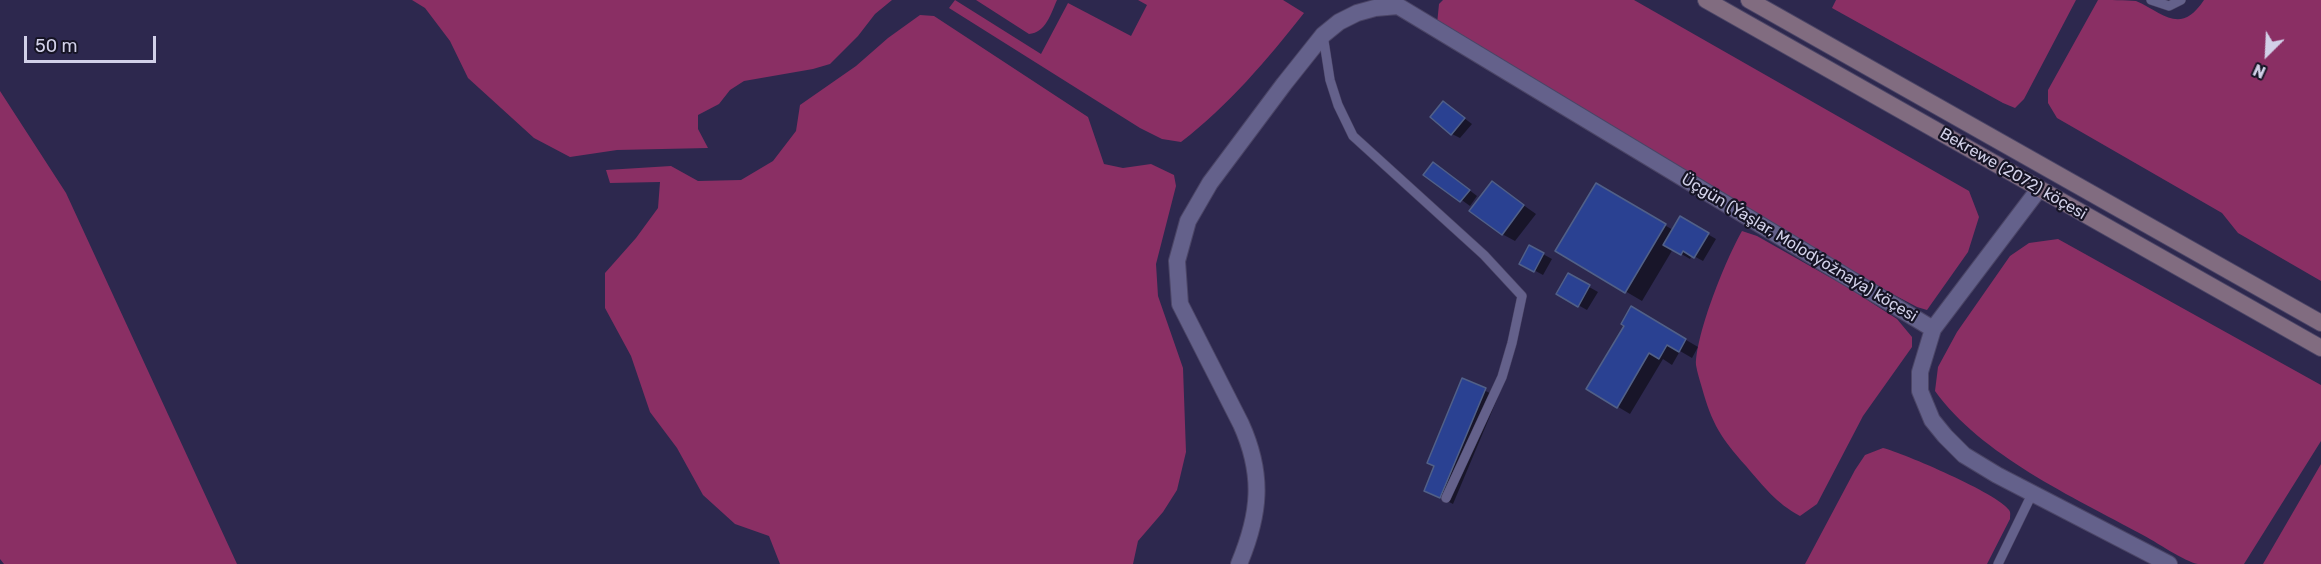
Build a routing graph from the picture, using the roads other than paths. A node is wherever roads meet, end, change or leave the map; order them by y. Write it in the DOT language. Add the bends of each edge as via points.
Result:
graph roads {
  1 [pos="1706,0"];
  2 [pos="1749,0"];
  3 [pos="2151,0"];
  4 [pos="2181,0"];
  5 [pos="1411,5"];
  6 [pos="1323,35"];
  7 [pos="2038,189"];
  8 [pos="2321,323"];
  9 [pos="1933,329"];
  10 [pos="2321,348"];
  11 [pos="2032,494"];
  12 [pos="1446,498"];
  13 [pos="1239,564"];
  14 [pos="1998,564"];
  15 [pos="2169,564"];
  1 -- 7 [label="main road, Bekrewe (2072) köçesi"];
  2 -- 8 [label="main road, Bekrewe (2072) köçesi"];
  3 -- 4 [label="lane" via="2169,6"];
  5 -- 6 [label="street" via="1357,13"];
  5 -- 9 [label="street, Üçgün (Ýaşlar, Molodýožnaýa) köçesi"];
  6 -- 12 [label="lane" via="1338,105 1353,136 1484,255 1522,296 1502,376"];
  6 -- 13 [label="street" via="1210,183 1188,221 1177,261 1180,304 1241,424 1256,466 1256,512"];
  7 -- 9 [label="street"];
  7 -- 10 [label="main road, Bekrewe (2072) köçesi"];
  9 -- 11 [label="street, Üçgün (Ýaşlar, Molodýožnaýa) köçesi" via="1920,372 1920,391 1932,420 1965,455"];
  11 -- 14 [label="lane"];
  11 -- 15 [label="street, Üçgün (Ýaşlar, Molodýožnaýa) köçesi"];
}
